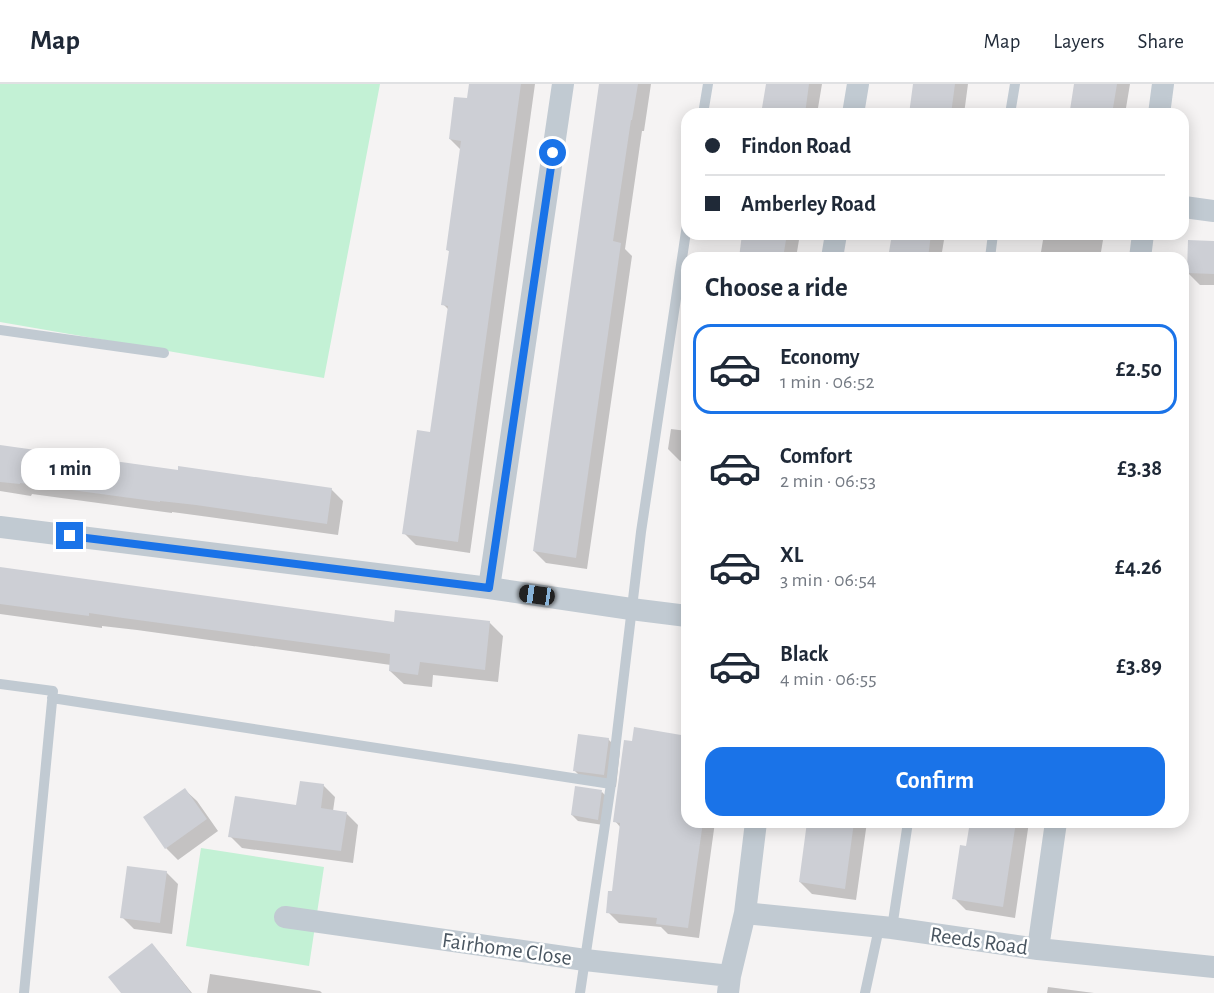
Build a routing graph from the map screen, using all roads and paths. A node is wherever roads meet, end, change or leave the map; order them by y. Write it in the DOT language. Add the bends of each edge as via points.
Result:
graph roads {
  1 [pos="563,84"];
  2 [pos="708,84"];
  3 [pos="858,84"];
  4 [pos="1015,84"];
  5 [pos="1163,84"];
  6 [pos="705,108"];
  7 [pos="854,108"];
  8 [pos="1011,108"];
  9 [pos="1160,108"];
  10 [pos="1189,208"];
  11 [pos="1214,211"];
  12 [pos="681,266"];
  13 [pos="0,330"];
  14 [pos="164,353"];
  15 [pos="0,527"];
  16 [pos="489,588"];
  17 [pos="631,609"];
  18 [pos="681,615"];
  19 [pos="0,684"];
  20 [pos="52,698"];
  21 [pos="611,784"];
  22 [pos="755,828"];
  23 [pos="907,828"];
  24 [pos="1055,828"];
  25 [pos="745,913"];
  26 [pos="285,918"];
  27 [pos="886,928"];
  28 [pos="1038,949"];
  29 [pos="585,960"];
  30 [pos="1214,967"];
  31 [pos="729,985"];
  32 [pos="24,993"];
  33 [pos="580,993"];
  34 [pos="865,993"];
  1 -- 16 [label="street"];
  2 -- 6 [label="lane"];
  3 -- 7 [label="street"];
  4 -- 8 [label="lane"];
  5 -- 9 [label="street"];
  10 -- 11 [label="street"];
  12 -- 17 [label="lane"];
  13 -- 14 [label="lane"];
  15 -- 16 [label="street"];
  16 -- 17 [label="street"];
  17 -- 18 [label="street"];
  17 -- 21 [label="lane"];
  19 -- 20 [label="lane" via="53,691"];
  20 -- 21 [label="lane"];
  20 -- 32 [label="lane"];
  21 -- 29 [label="lane"];
  22 -- 25 [label="street"];
  23 -- 27 [label="lane"];
  24 -- 28 [label="street"];
  25 -- 27 [label="street, Reeds Road"];
  25 -- 31 [label="street"];
  26 -- 29 [label="street, Fairhome Close"];
  27 -- 28 [label="street, Reeds Road"];
  27 -- 34 [label="lane"];
  28 -- 30 [label="street, Reeds Road"];
  29 -- 31 [label="street, Fairhome Close"];
  29 -- 33 [label="lane"];
}
